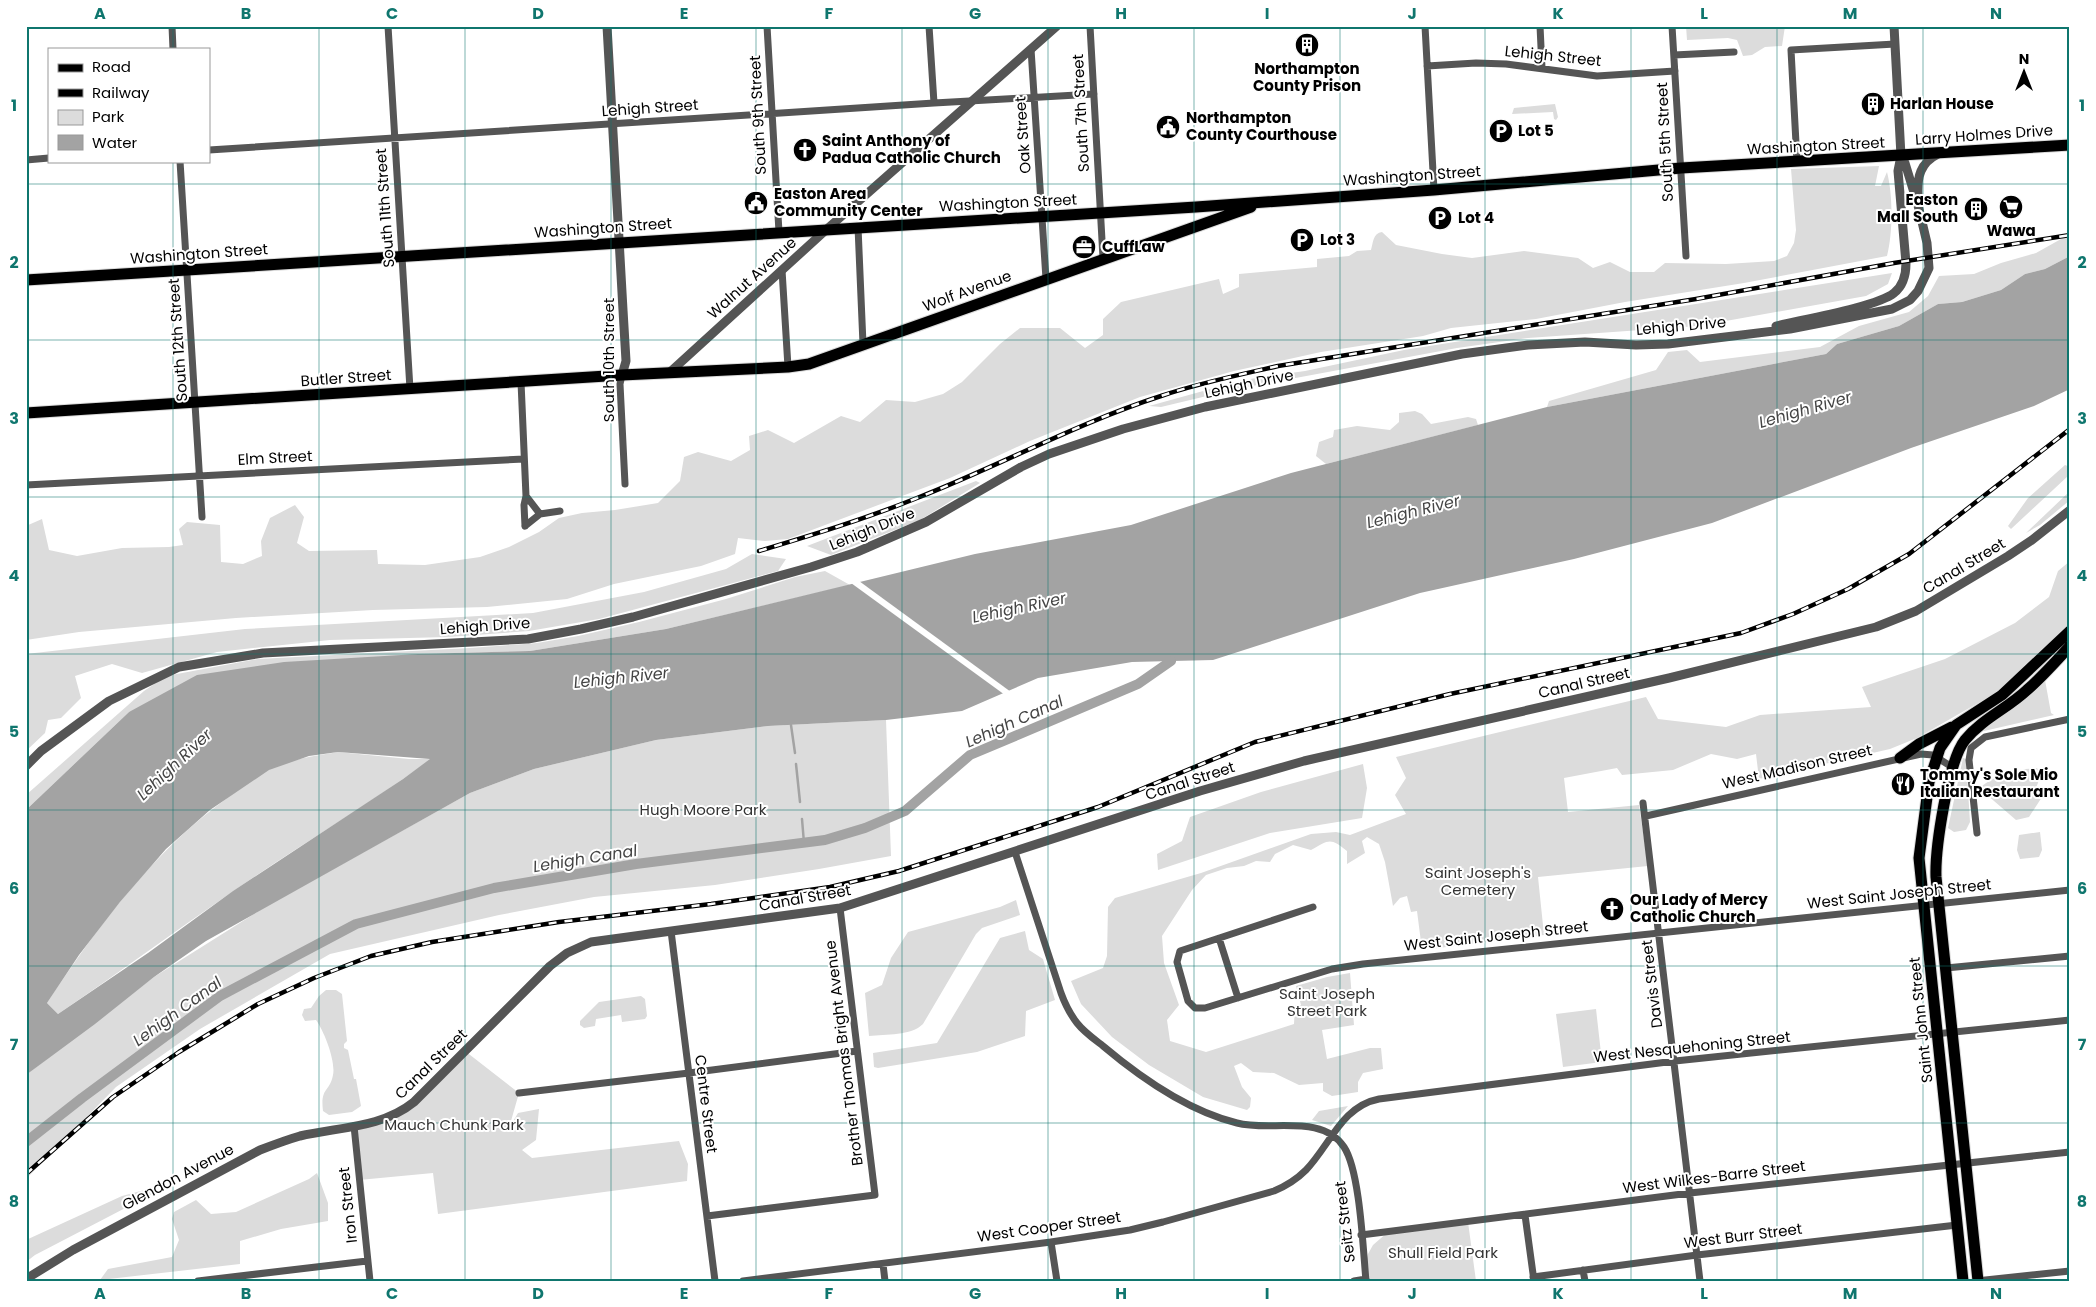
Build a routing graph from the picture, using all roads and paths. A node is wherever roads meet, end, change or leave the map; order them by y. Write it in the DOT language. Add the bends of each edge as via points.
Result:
graph roads {
  1 [pos="172,26"];
  2 [pos="388,26"];
  3 [pos="607,26"];
  4 [pos="767,26"];
  5 [pos="929,26"];
  6 [pos="1057,26"];
  7 [pos="1090,26"];
  8 [pos="1425,26"];
  9 [pos="1540,26"];
  10 [pos="1672,26"];
  11 [pos="1894,26"];
  12 [pos="1895,44"];
  13 [pos="173,48"];
  14 [pos="1031,49"];
  15 [pos="1734,52"];
  16 [pos="1674,55"];
  17 [pos="1428,66"];
  18 [pos="1542,68"];
  19 [pos="1675,71"];
  20 [pos="1094,94"];
  21 [pos="1034,97"];
  22 [pos="972,101"];
  23 [pos="934,103"];
  24 [pos="772,114"];
  25 [pos="612,124"];
  26 [pos="394,138"];
  27 [pos="2070,145"];
  28 [pos="210,150"];
  29 [pos="1938,154"];
  30 [pos="1901,156"];
  31 [pos="48,158"];
  32 [pos="26,160"];
  33 [pos="180,162"];
  34 [pos="1797,162"];
  35 [pos="1681,168"];
  36 [pos="1434,190"];
  37 [pos="1267,202"];
  38 [pos="1196,207"];
  39 [pos="1919,209"];
  40 [pos="1100,212"];
  41 [pos="1042,216"];
  42 [pos="1194,226"];
  43 [pos="858,227"];
  44 [pos="827,229"];
  45 [pos="779,232"];
  46 [pos="620,242"];
  47 [pos="402,256"];
  48 [pos="1686,256"];
  49 [pos="1103,258"];
  50 [pos="187,270"];
  51 [pos="782,270"];
  52 [pos="1046,279"];
  53 [pos="26,280"];
  54 [pos="1738,335"];
  55 [pos="863,344"];
  56 [pos="788,367"];
  57 [pos="669,372"];
  58 [pos="622,375"];
  59 [pos="521,382"];
  60 [pos="410,389"];
  61 [pos="195,403"];
  62 [pos="26,414"];
  63 [pos="524,459"];
  64 [pos="200,476"];
  65 [pos="625,484"];
  66 [pos="26,485"];
  67 [pos="526,496"];
  68 [pos="2070,510"];
  69 [pos="560,511"];
  70 [pos="540,514"];
  71 [pos="202,517"];
  72 [pos="2070,631"];
  73 [pos="2070,646"];
  74 [pos="2070,718"];
  75 [pos="1956,725"];
  76 [pos="1936,757"];
  77 [pos="1900,758"];
  78 [pos="26,766"];
  79 [pos="1952,767"];
  80 [pos="1643,803"];
  81 [pos="1646,816"];
  82 [pos="1977,833"];
  83 [pos="1015,852"];
  84 [pos="2070,890"];
  85 [pos="1939,904"];
  86 [pos="1923,905"];
  87 [pos="1313,907"];
  88 [pos="840,908"];
  89 [pos="670,930"];
  90 [pos="1660,933"];
  91 [pos="1218,938"];
  92 [pos="2070,956"];
  93 [pos="1946,968"];
  94 [pos="1238,998"];
  95 [pos="2070,1020"];
  96 [pos="1952,1033"];
  97 [pos="1937,1034"];
  98 [pos="857,1051"];
  99 [pos="1675,1061"];
  100 [pos="688,1074"];
  101 [pos="519,1093"];
  102 [pos="354,1126"];
  103 [pos="1333,1136"];
  104 [pos="2070,1152"];
  105 [pos="1966,1163"];
  106 [pos="1951,1164"];
  107 [pos="1690,1193"];
  108 [pos="1525,1215"];
  109 [pos="706,1216"];
  110 [pos="1957,1225"];
  111 [pos="1362,1236"];
  112 [pos="1051,1242"];
  113 [pos="1697,1255"];
  114 [pos="367,1261"];
  115 [pos="883,1264"];
  116 [pos="1583,1270"];
  117 [pos="2070,1271"];
  118 [pos="26,1279"];
  119 [pos="1533,1279"];
  120 [pos="203,1280"];
  121 [pos="1366,1280"];
  122 [pos="370,1281"];
  123 [pos="715,1281"];
  124 [pos="743,1281"];
  125 [pos="885,1281"];
  126 [pos="1057,1281"];
  127 [pos="1354,1281"];
  128 [pos="1585,1281"];
  129 [pos="1700,1281"];
  130 [pos="1963,1281"];
  131 [pos="1974,1281"];
  132 [pos="1978,1281"];
  1 -- 13 [label="street"];
  2 -- 26 [label="street, South 11th Street"];
  3 -- 25 [label="street, South 10th Street"];
  4 -- 24 [label="street, South 9th Street"];
  5 -- 23 [label="street"];
  6 -- 14 [label="street, Walnut Avenue"];
  7 -- 20 [label="street, South 7th Street"];
  8 -- 17 [label="street"];
  9 -- 18 [label="street"];
  10 -- 16 [label="street, South 5th Street"];
  11 -- 12 [label="street"];
  12 -- 30 [label="street"];
  12 -- 34 [label="street" via="1791,50"];
  14 -- 21 [label="street, Oak Street"];
  14 -- 22 [label="street, Walnut Avenue"];
  15 -- 16 [label="street"];
  16 -- 19 [label="street, South 5th Street"];
  17 -- 18 [label="street, Lehigh Street" via="1483,63"];
  17 -- 36 [label="street"];
  18 -- 19 [label="street, Lehigh Street" via="1591,76"];
  19 -- 35 [label="street, South 5th Street"];
  20 -- 21 [label="street, Lehigh Street"];
  20 -- 40 [label="street, South 7th Street"];
  21 -- 22 [label="street, Lehigh Street"];
  21 -- 41 [label="street, Oak Street"];
  22 -- 23 [label="street, Lehigh Street"];
  22 -- 44 [label="street, Walnut Avenue"];
  23 -- 24 [label="street, Lehigh Street"];
  24 -- 25 [label="street, Lehigh Street"];
  24 -- 45 [label="street, South 9th Street"];
  25 -- 26 [label="street, Lehigh Street"];
  25 -- 46 [label="street, South 10th Street"];
  26 -- 28 [label="street, Lehigh Street"];
  26 -- 47 [label="street, South 11th Street"];
  27 -- 29 [label="main road, Larry Holmes Drive"];
  29 -- 30 [label="main road, Larry Holmes Drive"];
  29 -- 39 [label="street" via="1922,167 1918,183"];
  30 -- 34 [label="main road, Washington Street"];
  30 -- 39 [label="street, Lehigh Drive"];
  30 -- 54 [label="street, Lehigh Drive" via="1898,171 1906,271 1896,291 1876,302"];
  31 -- 32 [label="street"];
  33 -- 50 [label="street, South 12th Street"];
  34 -- 35 [label="main road, Washington Street"];
  35 -- 36 [label="main road, Washington Street"];
  35 -- 48 [label="street, South 5th Street"];
  36 -- 37 [label="main road, Washington Street"];
  37 -- 38 [label="main road, Washington Street"];
  37 -- 42 [label="main road, Wolf Avenue"];
  38 -- 40 [label="main road, Washington Street"];
  38 -- 42 [label="main road" via="1197,222"];
  39 -- 54 [label="street, Lehigh Drive" via="1929,268 1910,300 1882,312"];
  40 -- 41 [label="main road, Washington Street"];
  40 -- 49 [label="street, South 7th Street"];
  41 -- 43 [label="main road, Washington Street"];
  41 -- 52 [label="street, Oak Street"];
  42 -- 49 [label="main road, Wolf Avenue"];
  43 -- 44 [label="main road, Washington Street"];
  43 -- 55 [label="street"];
  44 -- 45 [label="main road, Washington Street"];
  44 -- 51 [label="street, Walnut Avenue"];
  45 -- 46 [label="main road, Washington Street"];
  46 -- 47 [label="main road, Washington Street"];
  46 -- 58 [label="street, South 10th Street" via="626,361"];
  47 -- 50 [label="main road, Washington Street"];
  47 -- 60 [label="street, South 11th Street"];
  49 -- 52 [label="main road, Wolf Avenue"];
  50 -- 53 [label="main road, Washington Street"];
  50 -- 61 [label="street, South 12th Street"];
  51 -- 56 [label="street"];
  51 -- 57 [label="street, Walnut Avenue"];
  52 -- 55 [label="main road, Wolf Avenue"];
  54 -- 78 [label="street, Lehigh Drive" via="1668,344 1585,342 1528,345 1462,354 1205,407 1123,429 1049,454 926,522 857,552 633,617 528,639 263,653 179,667 109,700"];
  55 -- 56 [label="main road, Wolf Avenue" via="809,364"];
  56 -- 57 [label="main road, Wolf Avenue"];
  57 -- 58 [label="main road, Butler Street"];
  58 -- 59 [label="main road, Butler Street"];
  58 -- 65 [label="street, South 10th Street"];
  59 -- 60 [label="main road, Butler Street"];
  59 -- 63 [label="street"];
  60 -- 61 [label="main road, Butler Street"];
  61 -- 62 [label="main road, Butler Street"];
  61 -- 64 [label="street, South 12th Street"];
  63 -- 64 [label="street, Elm Street"];
  63 -- 67 [label="street"];
  64 -- 66 [label="street, Elm Street"];
  64 -- 71 [label="street, South 12th Street"];
  67 -- 70 [label="street"];
  67 -- 70 [label="street" via="525,526"];
  68 -- 83 [label="street, Canal Street" via="2008,556 1916,611 1886,624 1669,678 1304,761 1200,791"];
  69 -- 70 [label="street"];
  72 -- 75 [label="main road" via="2002,695"];
  73 -- 79 [label="main road, Saint John Street" via="2027,690 1974,730 1964,741"];
  74 -- 82 [label="street" via="1985,737 1971,748 1969,760"];
  75 -- 76 [label="main road, Saint John Street"];
  75 -- 77 [label="main road"];
  76 -- 77 [label="street, West Madison Street" via="1924,754"];
  76 -- 79 [label="street, West Madison Street"];
  76 -- 86 [label="main road, Saint John Street" via="1919,849"];
  77 -- 81 [label="street, West Madison Street"];
  79 -- 85 [label="main road, Saint John Street" via="1937,852"];
  80 -- 81 [label="street, Davis Street"];
  81 -- 90 [label="street, Davis Street"];
  83 -- 88 [label="street, Canal Street"];
  83 -- 103 [label="street" via="1060,993 1082,1029 1140,1074 1209,1114 1248,1126 1309,1126"];
  84 -- 85 [label="street, West Saint Joseph Street"];
  85 -- 86 [label="street, West Saint Joseph Street"];
  85 -- 93 [label="main road, Saint John Street"];
  86 -- 90 [label="street, West Saint Joseph Street"];
  86 -- 97 [label="main road, Saint John Street"];
  87 -- 91 [label="street"];
  88 -- 89 [label="street, Canal Street"];
  88 -- 98 [label="street, Brother Thomas Bright Avenue"];
  89 -- 100 [label="street, Centre Street"];
  89 -- 102 [label="street, Canal Street" via="598,940 567,953 545,970 414,1102 391,1117"];
  90 -- 94 [label="street, West Saint Joseph Street" via="1354,965"];
  90 -- 99 [label="street, Davis Street"];
  91 -- 94 [label="street"];
  91 -- 94 [label="street, West Saint Joseph Street" via="1182,950 1177,956 1188,1001 1192,1006 1203,1008"];
  92 -- 93 [label="street"];
  93 -- 96 [label="main road, Saint John Street"];
  95 -- 96 [label="street, West Nesquehoning Street"];
  96 -- 97 [label="street, West Nesquehoning Street"];
  96 -- 105 [label="main road, Saint John Street"];
  97 -- 99 [label="street, West Nesquehoning Street"];
  97 -- 106 [label="main road, Saint John Street"];
  98 -- 100 [label="street"];
  98 -- 109 [label="street, Brother Thomas Bright Avenue" via="875,1195"];
  99 -- 103 [label="street, West Nesquehoning Street" via="1374,1100 1350,1113"];
  99 -- 107 [label="street, Davis Street"];
  100 -- 101 [label="street"];
  100 -- 109 [label="street, Centre Street"];
  102 -- 114 [label="street, Iron Street"];
  102 -- 118 [label="street, Glendon Avenue" via="288,1139 260,1150 80,1246"];
  103 -- 111 [label="street, Seitz Street" via="1344,1147 1352,1164"];
  103 -- 112 [label="street, West Cooper Street" via="1305,1171 1274,1191 1146,1227"];
  104 -- 105 [label="street, West Wilkes-Barre Street"];
  105 -- 106 [label="street, West Wilkes-Barre Street"];
  105 -- 132 [label="main road, Saint John Street"];
  106 -- 107 [label="street, West Wilkes-Barre Street"];
  106 -- 110 [label="main road, Saint John Street"];
  107 -- 108 [label="street, West Wilkes-Barre Street"];
  107 -- 113 [label="street, Davis Street"];
  108 -- 111 [label="street, West Wilkes-Barre Street"];
  108 -- 119 [label="street"];
  109 -- 123 [label="street, Centre Street"];
  110 -- 113 [label="street, West Burr Street"];
  110 -- 130 [label="main road, Saint John Street"];
  111 -- 121 [label="street, Seitz Street"];
  112 -- 115 [label="street, West Cooper Street"];
  112 -- 126 [label="street"];
  113 -- 116 [label="street, West Burr Street"];
  113 -- 129 [label="street, Davis Street"];
  114 -- 120 [label="street"];
  114 -- 122 [label="street, Iron Street"];
  115 -- 124 [label="street, West Cooper Street"];
  115 -- 125 [label="street"];
  116 -- 119 [label="street, West Burr Street"];
  116 -- 128 [label="street"];
  117 -- 132 [label="street"];
  121 -- 127 [label="street"];
  131 -- 132 [label="street"];
}
